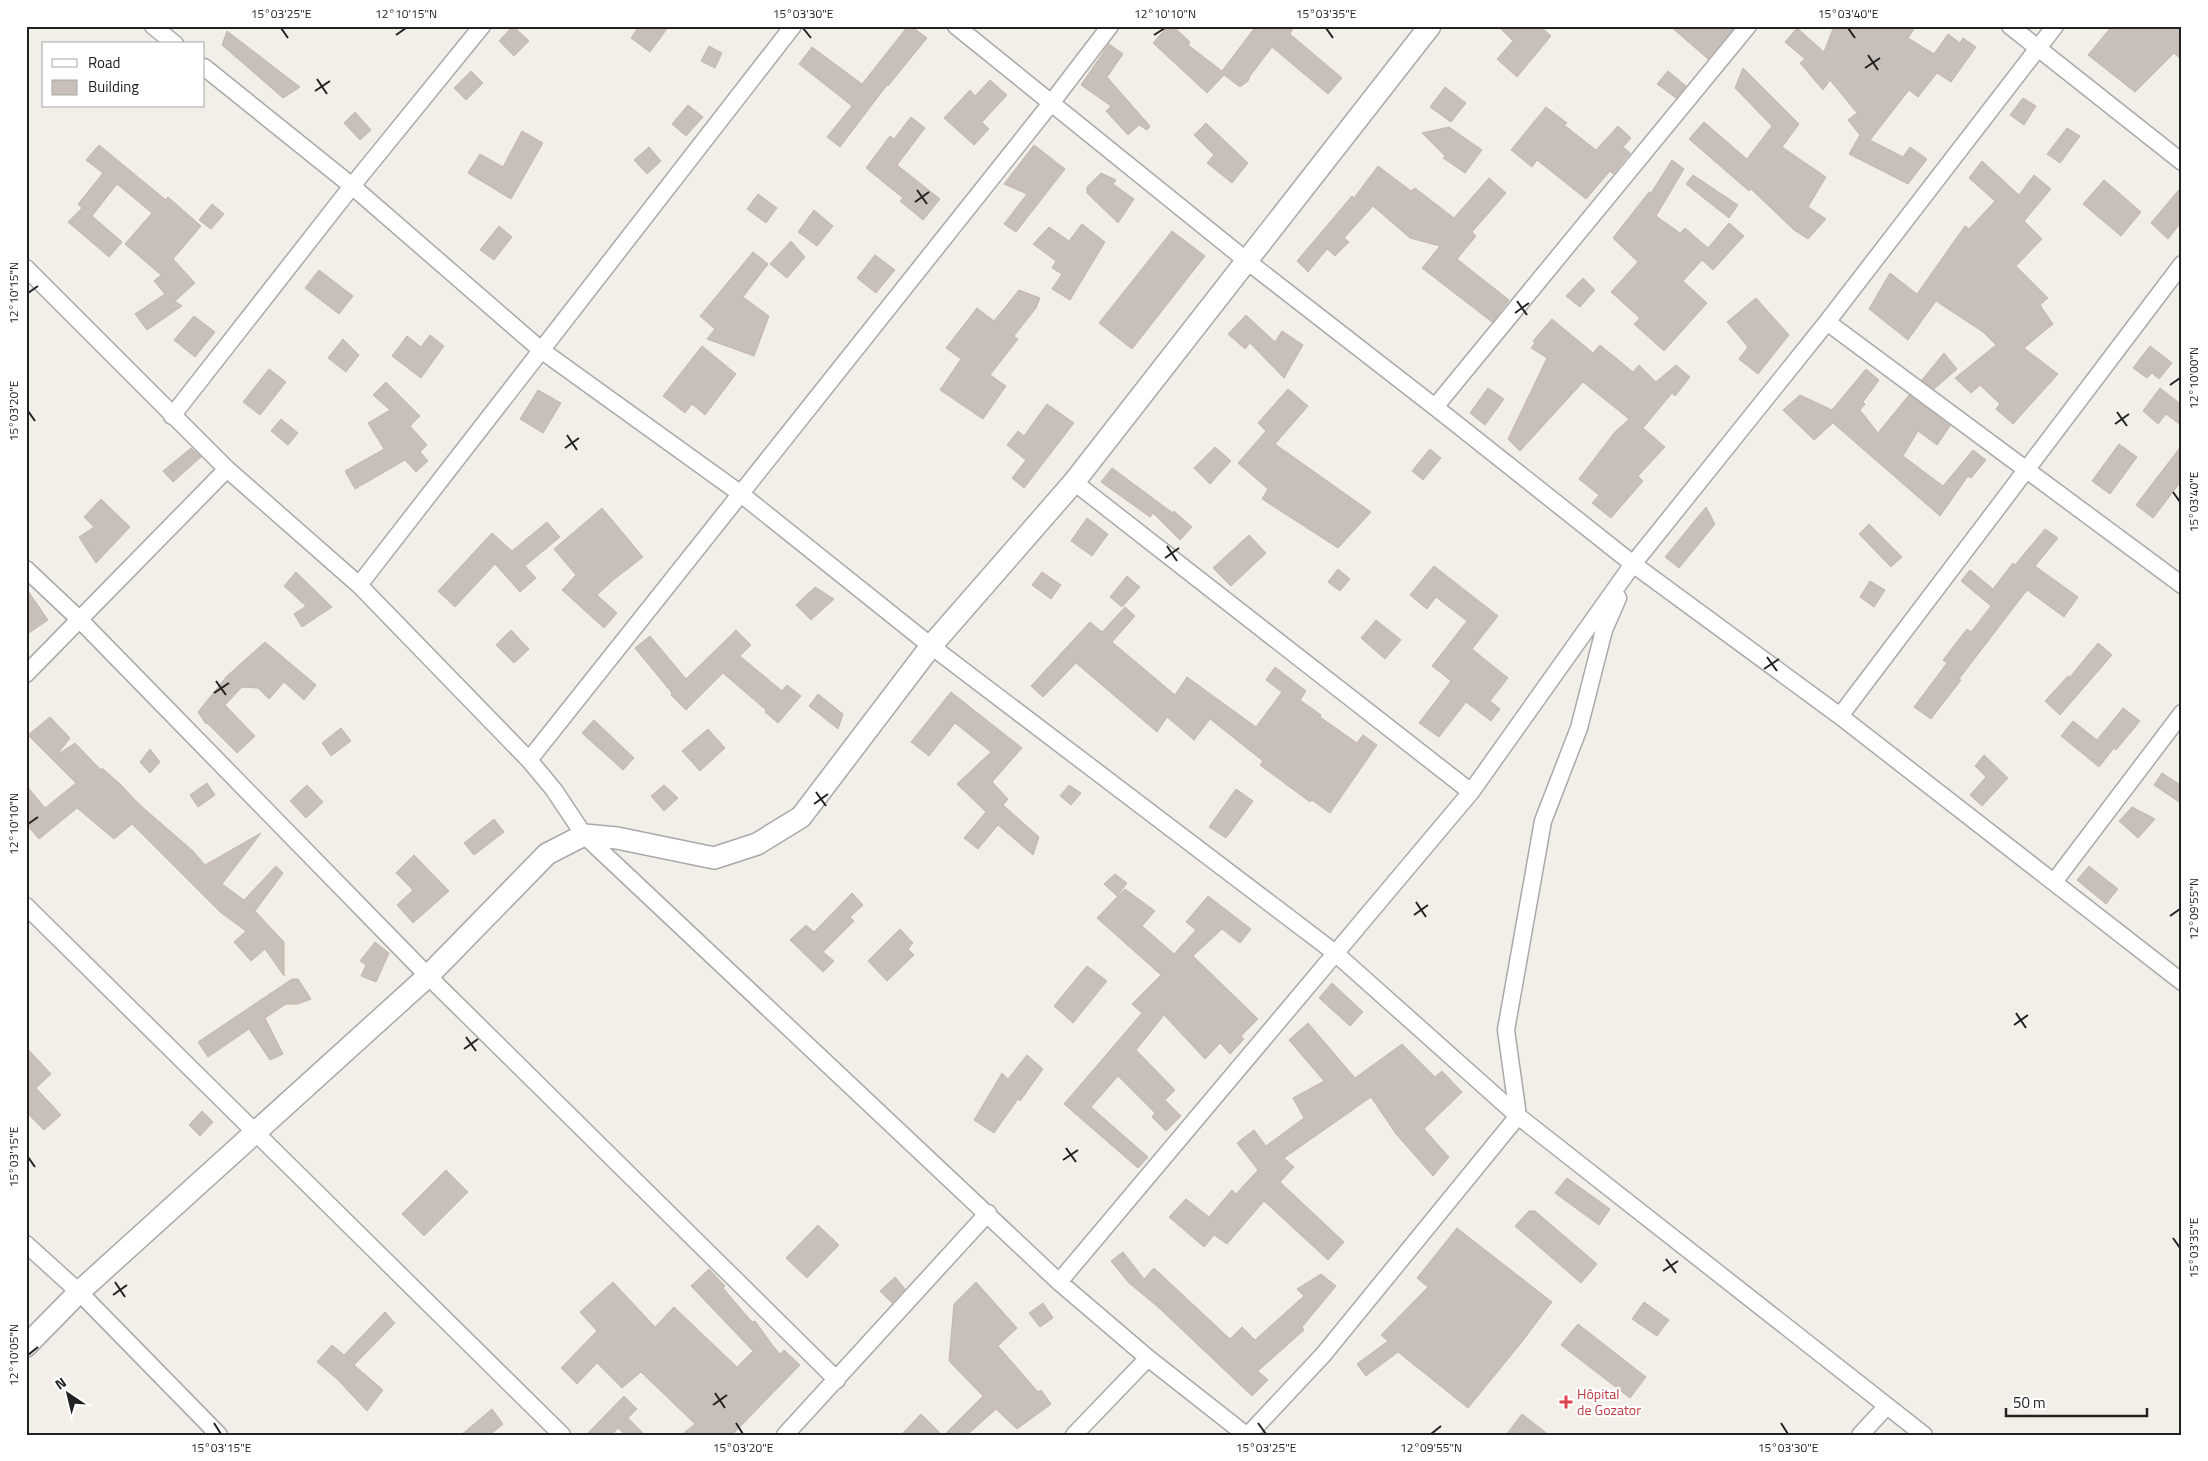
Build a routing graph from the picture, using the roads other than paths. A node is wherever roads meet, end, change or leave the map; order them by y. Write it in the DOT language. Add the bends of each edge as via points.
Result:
graph roads {
  1 [pos="153,26"];
  2 [pos="482,26"];
  3 [pos="793,26"];
  4 [pos="956,26"];
  5 [pos="1110,26"];
  6 [pos="1430,26"];
  7 [pos="1748,26"];
  8 [pos="2010,26"];
  9 [pos="2056,26"];
  10 [pos="173,42"];
  11 [pos="2037,48"];
  12 [pos="205,68"];
  13 [pos="1052,102"];
  14 [pos="2182,162"];
  15 [pos="352,186"];
  16 [pos="1247,261"];
  17 [pos="2182,264"];
  18 [pos="26,268"];
  19 [pos="1828,322"];
  20 [pos="541,350"];
  21 [pos="1435,407"];
  22 [pos="172,416"];
  23 [pos="226,468"];
  24 [pos="2026,470"];
  25 [pos="1074,482"];
  26 [pos="741,494"];
  27 [pos="1633,564"];
  28 [pos="26,569"];
  29 [pos="359,585"];
  30 [pos="2182,585"];
  31 [pos="79,619"];
  32 [pos="931,646"];
  33 [pos="26,674"];
  34 [pos="2182,713"];
  35 [pos="1840,716"];
  36 [pos="529,760"];
  37 [pos="1471,792"];
  38 [pos="584,835"];
  39 [pos="2054,882"];
  40 [pos="26,906"];
  41 [pos="1334,952"];
  42 [pos="428,976"];
  43 [pos="2182,982"];
  44 [pos="1518,1116"];
  45 [pos="255,1133"];
  46 [pos="988,1213"];
  47 [pos="26,1244"];
  48 [pos="1059,1282"];
  49 [pos="79,1292"];
  50 [pos="26,1346"];
  51 [pos="1148,1358"];
  52 [pos="837,1380"];
  53 [pos="1886,1407"];
  54 [pos="219,1435"];
  55 [pos="562,1435"];
  56 [pos="785,1435"];
  57 [pos="1074,1435"];
  58 [pos="1247,1435"];
  59 [pos="1860,1435"];
  60 [pos="1924,1435"];
  1 -- 10 [label="street"];
  2 -- 15 [label="street"];
  3 -- 20 [label="street"];
  4 -- 13 [label="street"];
  5 -- 13 [label="street"];
  6 -- 16 [label="street"];
  7 -- 21 [label="street"];
  8 -- 11 [label="street"];
  9 -- 11 [label="street"];
  11 -- 14 [label="street"];
  11 -- 19 [label="street"];
  12 -- 15 [label="street"];
  13 -- 16 [label="street"];
  13 -- 26 [label="street"];
  15 -- 20 [label="street"];
  15 -- 22 [label="street"];
  16 -- 21 [label="street"];
  16 -- 25 [label="street"];
  17 -- 24 [label="street"];
  18 -- 22 [label="street"];
  19 -- 24 [label="street"];
  19 -- 27 [label="street"];
  20 -- 26 [label="street"];
  20 -- 29 [label="street"];
  21 -- 27 [label="street"];
  22 -- 23 [label="street"];
  23 -- 29 [label="street"];
  23 -- 31 [label="street"];
  24 -- 30 [label="street"];
  24 -- 35 [label="street"];
  25 -- 32 [label="street"];
  25 -- 37 [label="street"];
  26 -- 32 [label="street"];
  26 -- 36 [label="street"];
  27 -- 35 [label="street"];
  27 -- 37 [label="street"];
  27 -- 44 [label="street" via="1604,630 1579,728 1543,821 1506,1030"];
  28 -- 31 [label="street"];
  29 -- 36 [label="street"];
  31 -- 33 [label="street"];
  31 -- 42 [label="street"];
  32 -- 38 [label="street" via="801,817 757,844 714,858 617,838"];
  32 -- 41 [label="street"];
  34 -- 39 [label="street"];
  35 -- 39 [label="street"];
  36 -- 38 [label="street"];
  37 -- 41 [label="street"];
  38 -- 42 [label="street" via="546,854"];
  38 -- 46 [label="street"];
  39 -- 43 [label="street"];
  40 -- 45 [label="street"];
  41 -- 44 [label="street"];
  41 -- 48 [label="street"];
  42 -- 45 [label="street"];
  42 -- 52 [label="street"];
  44 -- 53 [label="street"];
  44 -- 58 [label="street" via="1323,1355"];
  45 -- 49 [label="street"];
  45 -- 55 [label="street"];
  46 -- 48 [label="street"];
  46 -- 52 [label="street"];
  47 -- 49 [label="street"];
  48 -- 51 [label="street"];
  49 -- 50 [label="street"];
  49 -- 54 [label="street"];
  51 -- 57 [label="street"];
  51 -- 58 [label="street"];
  52 -- 56 [label="street"];
  53 -- 59 [label="street"];
  53 -- 60 [label="street"];
}
